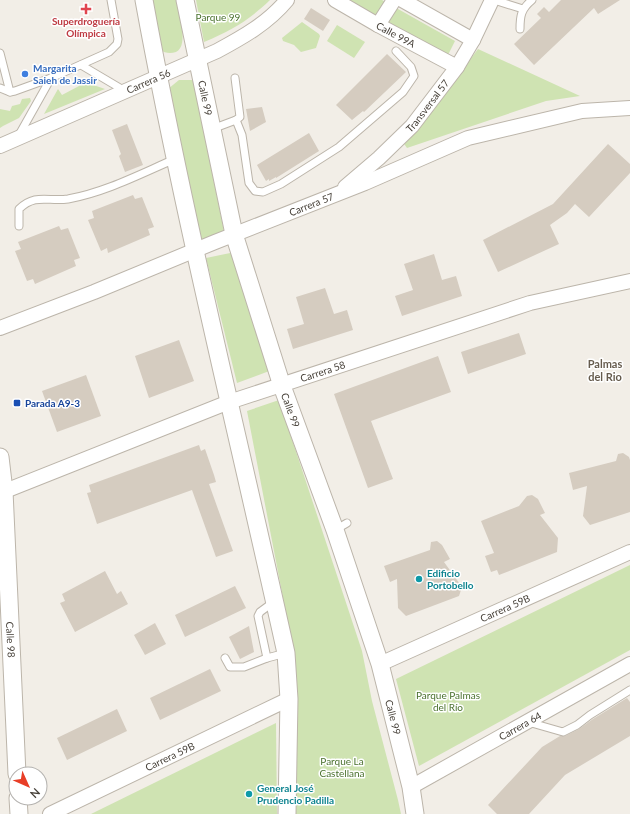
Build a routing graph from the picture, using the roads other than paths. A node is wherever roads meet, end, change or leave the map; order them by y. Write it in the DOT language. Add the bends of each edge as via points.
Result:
graph roads {
  1 [pos="111,0"];
  2 [pos="144,0"];
  3 [pos="184,0"];
  4 [pos="287,0"];
  5 [pos="335,0"];
  6 [pos="394,0"];
  7 [pos="402,0"];
  8 [pos="493,0"];
  9 [pos="532,0"];
  10 [pos="523,9"];
  11 [pos="378,25"];
  12 [pos="520,30"];
  13 [pos="473,40"];
  14 [pos="396,51"];
  15 [pos="0,53"];
  16 [pos="196,60"];
  17 [pos="80,65"];
  18 [pos="457,67"];
  19 [pos="158,77"];
  20 [pos="51,78"];
  21 [pos="236,78"];
  22 [pos="0,88"];
  23 [pos="125,91"];
  24 [pos="10,92"];
  25 [pos="630,108"];
  26 [pos="236,120"];
  27 [pos="212,129"];
  28 [pos="18,137"];
  29 [pos="0,146"];
  30 [pos="175,159"];
  31 [pos="338,193"];
  32 [pos="18,226"];
  33 [pos="234,234"];
  34 [pos="194,251"];
  35 [pos="630,281"];
  36 [pos="0,328"];
  37 [pos="282,386"];
  38 [pos="229,402"];
  39 [pos="0,457"];
  40 [pos="2,492"];
  41 [pos="630,552"];
  42 [pos="275,601"];
  43 [pos="286,653"];
  44 [pos="225,658"];
  45 [pos="266,658"];
  46 [pos="6,660"];
  47 [pos="380,664"];
  48 [pos="630,664"];
  49 [pos="630,690"];
  50 [pos="288,699"];
  51 [pos="527,722"];
  52 [pos="16,766"];
  53 [pos="411,788"];
  54 [pos="50,814"];
  55 [pos="287,814"];
  56 [pos="415,814"];
  1 -- 17 [label="lane" via="118,34 117,44 110,52"];
  2 -- 19 [label="street"];
  3 -- 16 [label="street, Calle 99"];
  4 -- 16 [label="street, Carrera 56" via="248,34"];
  5 -- 11 [label="street, Calle 99A"];
  6 -- 11 [label="street"];
  7 -- 13 [label="street"];
  8 -- 10 [label="lane"];
  8 -- 13 [label="street, Transversal 57"];
  9 -- 10 [label="lane"];
  10 -- 12 [label="lane"];
  11 -- 18 [label="street, Calle 99A"];
  13 -- 18 [label="street, Transversal 57"];
  14 -- 26 [label="lane" via="411,67 414,76 403,92 339,147 281,184 263,192 255,191 249,183 242,135"];
  15 -- 24 [label="lane"];
  16 -- 19 [label="street, Carrera 56"];
  16 -- 27 [label="street, Calle 99"];
  17 -- 20 [label="lane"];
  17 -- 23 [label="lane"];
  18 -- 31 [label="street, Transversal 57" via="412,126"];
  19 -- 23 [label="street, Carrera 56"];
  19 -- 30 [label="street"];
  20 -- 24 [label="lane"];
  20 -- 28 [label="lane"];
  21 -- 26 [label="lane" via="240,117"];
  22 -- 24 [label="lane"];
  23 -- 28 [label="street, Carrera 56"];
  25 -- 31 [label="street, Carrera 57" via="582,111 468,138"];
  26 -- 27 [label="lane"];
  27 -- 33 [label="street, Calle 99"];
  28 -- 29 [label="street, Carrera 56"];
  30 -- 32 [label="lane" via="98,191 67,199 32,200 19,209"];
  30 -- 34 [label="street"];
  31 -- 33 [label="street, Carrera 57"];
  33 -- 34 [label="street, Carrera 57"];
  33 -- 37 [label="street, Calle 99"];
  34 -- 36 [label="street, Carrera 57"];
  34 -- 38 [label="street"];
  35 -- 37 [label="street, Carrera 58" via="530,303"];
  37 -- 38 [label="street, Carrera 58"];
  37 -- 47 [label="street, Calle 99" via="341,526"];
  38 -- 40 [label="street, Carrera 58"];
  38 -- 42 [label="street"];
  39 -- 40 [label="street, Calle 98"];
  40 -- 46 [label="street, Calle 98"];
  41 -- 47 [label="street, Carrera 59B"];
  42 -- 43 [label="street"];
  42 -- 45 [label="lane" via="258,616"];
  43 -- 45 [label="lane"];
  43 -- 50 [label="street"];
  44 -- 45 [label="lane" via="233,667 244,667"];
  46 -- 52 [label="street, Calle 98"];
  47 -- 53 [label="street, Calle 99"];
  48 -- 51 [label="street, Carrera 64"];
  49 -- 51 [label="lane" via="577,726 563,732"];
  50 -- 54 [label="street, Carrera 59B"];
  50 -- 55 [label="street"];
  51 -- 53 [label="street, Carrera 64"];
  53 -- 56 [label="street, Calle 99"];
}
